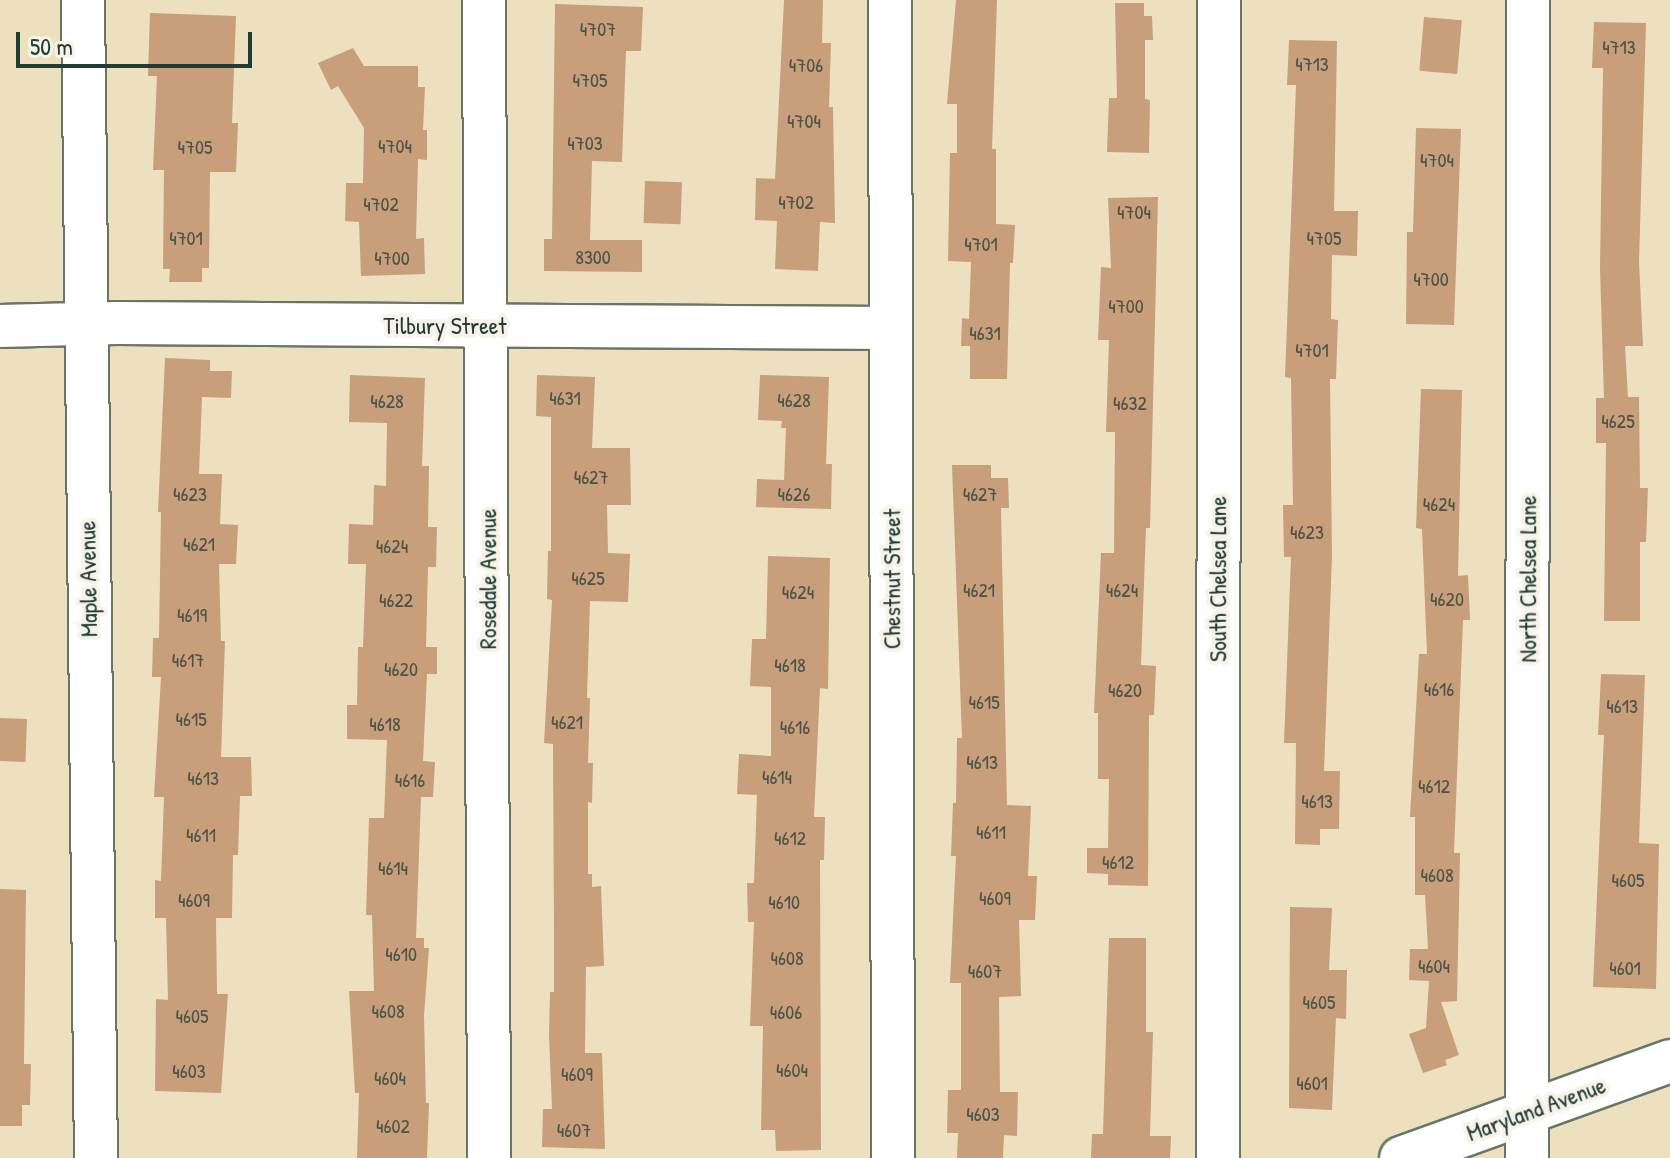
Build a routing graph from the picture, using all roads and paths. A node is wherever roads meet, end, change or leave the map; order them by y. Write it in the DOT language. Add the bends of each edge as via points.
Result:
graph roads {
  1 [pos="83,0"];
  2 [pos="484,0"];
  3 [pos="890,0"];
  4 [pos="1219,0"];
  5 [pos="1528,0"];
  6 [pos="84,325"];
  7 [pos="0,326"];
  8 [pos="488,327"];
  9 [pos="891,328"];
  10 [pos="1670,1061"];
  11 [pos="1528,1111"];
  12 [pos="96,1158"];
  13 [pos="489,1158"];
  14 [pos="893,1158"];
  15 [pos="1218,1158"];
  16 [pos="1401,1158"];
  17 [pos="1527,1158"];
  1 -- 6 [label="street, Maple Avenue"];
  2 -- 8 [label="street, Rosedale Avenue"];
  3 -- 9 [label="street, Chestnut Street"];
  4 -- 15 [label="street, South Chelsea Lane"];
  5 -- 11 [label="street, North Chelsea Lane"];
  6 -- 7 [label="street, Tilbury Street"];
  6 -- 8 [label="street, Tilbury Street"];
  6 -- 12 [label="street, Maple Avenue"];
  8 -- 9 [label="street, Tilbury Street"];
  8 -- 13 [label="street, Rosedale Avenue"];
  9 -- 14 [label="street, Chestnut Street"];
  10 -- 11 [label="street, Maryland Avenue"];
  11 -- 16 [label="street, Maryland Avenue"];
  11 -- 17 [label="street, North Chelsea Lane"];
}
